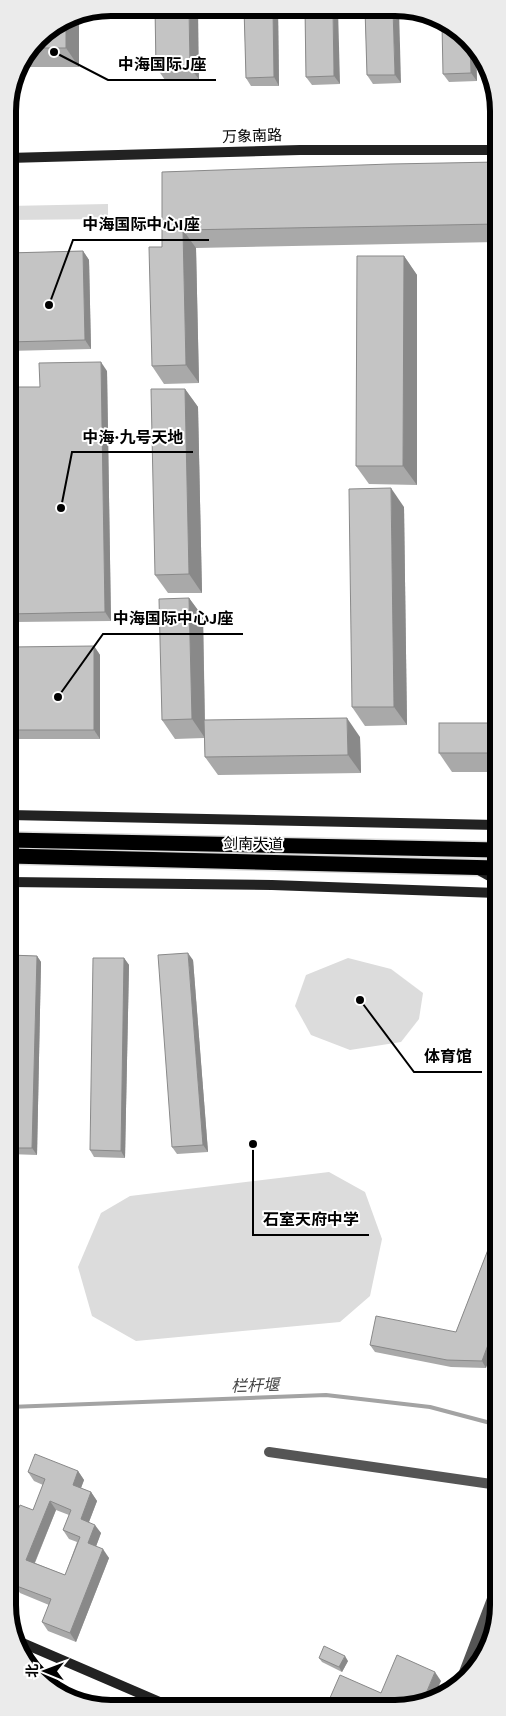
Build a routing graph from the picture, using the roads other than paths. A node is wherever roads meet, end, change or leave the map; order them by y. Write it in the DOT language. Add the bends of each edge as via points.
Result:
graph roads {
  1 [pos="490,150"];
  2 [pos="16,158"];
  3 [pos="16,815"];
  4 [pos="490,825"];
  5 [pos="16,840"];
  6 [pos="490,850"];
  7 [pos="16,856"];
  8 [pos="474,867"];
  9 [pos="490,868"];
  10 [pos="490,876"];
  11 [pos="16,882"];
  12 [pos="490,893"];
  13 [pos="268,1452"];
  14 [pos="490,1484"];
  15 [pos="490,1611"];
  16 [pos="482,1639"];
  17 [pos="25,1644"];
  18 [pos="469,1664"];
  19 [pos="155,1700"];
  1 -- 2 [label="main road, 万象南路" via="300,150"];
  3 -- 4 [label="main road"];
  5 -- 6 [label="highway, 剑南大道"];
  7 -- 8 [label="highway, 剑南大道"];
  8 -- 9 [label="highway, 剑南大道"];
  8 -- 10 [label="main road"];
  11 -- 12 [label="main road" via="272,884"];
  13 -- 14 [label="street"];
  15 -- 16 [label="street"];
  16 -- 18 [label="street"];
  17 -- 19 [label="main road"];
}
